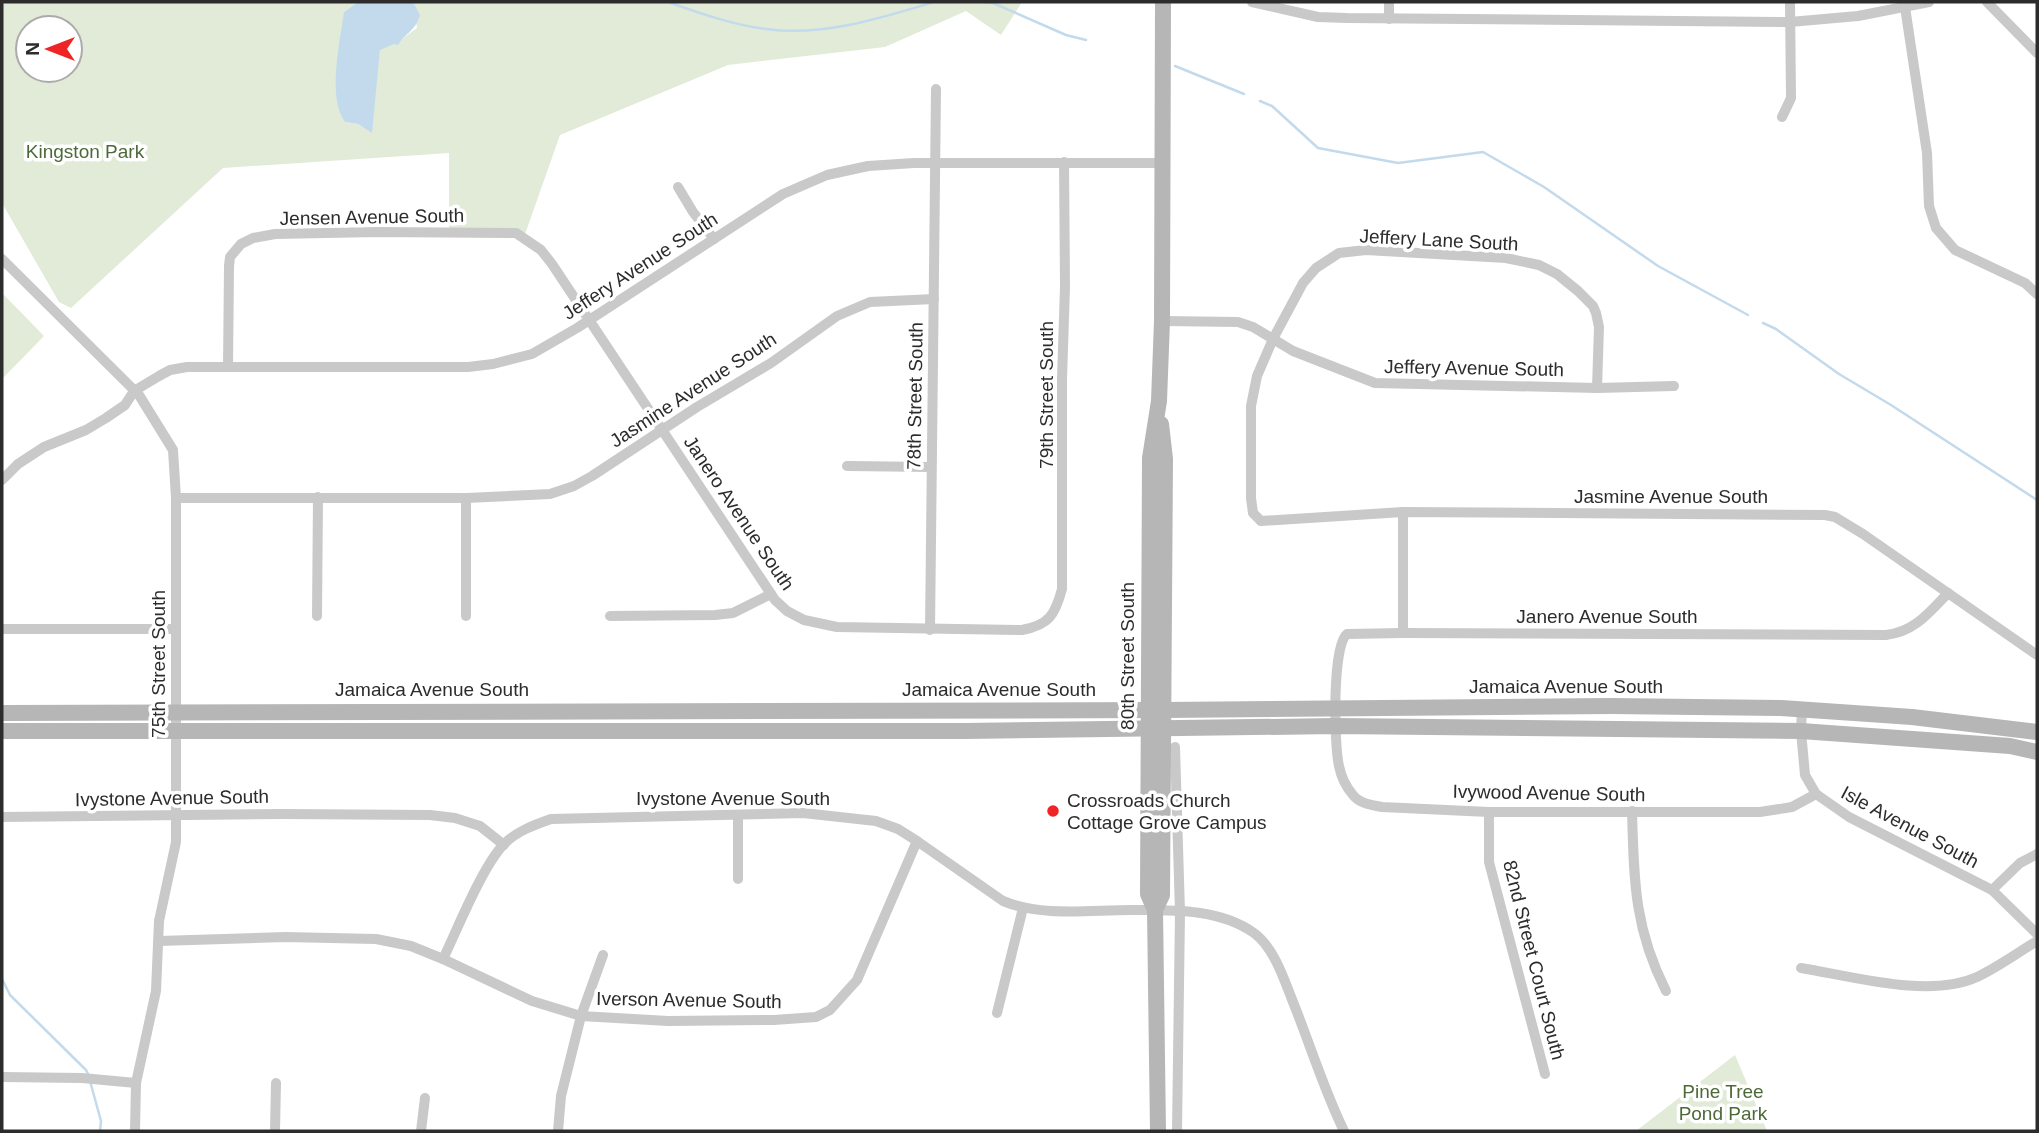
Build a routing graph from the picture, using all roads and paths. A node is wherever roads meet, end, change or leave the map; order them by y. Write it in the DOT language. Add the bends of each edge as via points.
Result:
graph roads {
  1 [pos="1163,2"];
  2 [pos="1252,2"];
  3 [pos="1389,2"];
  4 [pos="1790,2"];
  5 [pos="1929,2"];
  6 [pos="1987,2"];
  7 [pos="1905,7"];
  8 [pos="1389,19"];
  9 [pos="1790,22"];
  10 [pos="2037,53"];
  11 [pos="936,89"];
  12 [pos="1782,117"];
  13 [pos="1065,162"];
  14 [pos="935,163"];
  15 [pos="1162,163"];
  16 [pos="678,187"];
  17 [pos="714,239"];
  18 [pos="2,259"];
  19 [pos="2037,294"];
  20 [pos="934,299"];
  21 [pos="590,320"];
  22 [pos="1162,321"];
  23 [pos="1273,339"];
  24 [pos="228,367"];
  25 [pos="1674,386"];
  26 [pos="1597,388"];
  27 [pos="134,391"];
  28 [pos="1159,401"];
  29 [pos="662,430"];
  30 [pos="847,466"];
  31 [pos="931,467"];
  32 [pos="2,480"];
  33 [pos="318,497"];
  34 [pos="176,498"];
  35 [pos="466,498"];
  36 [pos="1402,512"];
  37 [pos="1261,521"];
  38 [pos="1259,534"];
  39 [pos="1948,593"];
  40 [pos="771,594"];
  41 [pos="317,616"];
  42 [pos="466,616"];
  43 [pos="610,616"];
  44 [pos="1044,623"];
  45 [pos="2,629"];
  46 [pos="176,629"];
  47 [pos="930,630"];
  48 [pos="1403,633"];
  49 [pos="2037,655"];
  50 [pos="1335,707"];
  51 [pos="1802,709"];
  52 [pos="1147,710"];
  53 [pos="1164,710"];
  54 [pos="177,712"];
  55 [pos="2,713"];
  56 [pos="1336,726"];
  57 [pos="1147,727"];
  58 [pos="1164,727"];
  59 [pos="2,731"];
  60 [pos="177,731"];
  61 [pos="1801,731"];
  62 [pos="2037,732"];
  63 [pos="1175,747"];
  64 [pos="2037,752"];
  65 [pos="1816,794"];
  66 [pos="1632,811"];
  67 [pos="1489,812"];
  68 [pos="738,815"];
  69 [pos="175,816"];
  70 [pos="2,817"];
  71 [pos="917,841"];
  72 [pos="504,845"];
  73 [pos="2037,854"];
  74 [pos="738,879"];
  75 [pos="1992,890"];
  76 [pos="1023,908"];
  77 [pos="1155,910"];
  78 [pos="1180,912"];
  79 [pos="2037,934"];
  80 [pos="159,941"];
  81 [pos="2037,941"];
  82 [pos="603,955"];
  83 [pos="443,959"];
  84 [pos="1801,968"];
  85 [pos="1666,991"];
  86 [pos="997,1013"];
  87 [pos="581,1016"];
  88 [pos="1545,1074"];
  89 [pos="2,1077"];
  90 [pos="136,1083"];
  91 [pos="276,1083"];
  92 [pos="425,1098"];
  93 [pos="135,1131"];
  94 [pos="275,1131"];
  95 [pos="421,1131"];
  96 [pos="558,1131"];
  97 [pos="1158,1131"];
  98 [pos="1177,1131"];
  99 [pos="1344,1131"];
  1 -- 15 [label="main road, 80th Street South"];
  2 -- 8 [label="street" via="1318,17"];
  3 -- 8 [label="street"];
  4 -- 9 [label="street"];
  5 -- 7 [label="street"];
  6 -- 10 [label="street"];
  7 -- 9 [label="street"];
  7 -- 19 [label="street" via="1927,153 1929,206 1936,228 1955,250 2013,277"];
  8 -- 9 [label="street"];
  9 -- 12 [label="street" via="1791,98"];
  11 -- 14 [label="street, 78th Street South"];
  13 -- 14 [label="street, Jeffery Avenue South"];
  13 -- 15 [label="street, Jeffery Avenue South"];
  13 -- 44 [label="street, 79th Street South" via="1062,589 1058,605"];
  14 -- 17 [label="street, Jeffery Avenue South" via="868,166 827,175 783,194"];
  14 -- 20 [label="street, 78th Street South"];
  15 -- 22 [label="main road, 80th Street South"];
  16 -- 17 [label="street"];
  17 -- 21 [label="street, Jeffery Avenue South"];
  18 -- 27 [label="street, 75th Street South"];
  20 -- 29 [label="street, Jasmine Avenue South" via="870,302 852,308"];
  20 -- 31 [label="street, 78th Street South"];
  21 -- 24 [label="street, Jeffery Avenue South" via="532,354 493,365"];
  21 -- 24 [label="street, Jensen Avenue South" via="541,250 516,233 275,234 241,244 230,257"];
  21 -- 29 [label="street, Janero Avenue South"];
  22 -- 23 [label="street, Jeffery Avenue South" via="1238,321"];
  22 -- 28 [label="main road, 80th Street South"];
  23 -- 26 [label="street, Jeffery Avenue South" via="1375,383"];
  23 -- 26 [label="street, Jeffery Lane South" via="1303,283 1339,253 1366,250 1506,258 1557,274 1593,306 1600,327"];
  23 -- 37 [label="street, Jeffery Lane South" via="1257,376 1251,406 1251,498 1253,513"];
  24 -- 27 [label="street, Jeffery Avenue South" via="170,370"];
  25 -- 26 [label="street, Jeffery Avenue South"];
  27 -- 32 [label="street" via="125,405 106,418 44,447"];
  27 -- 34 [label="street, 75th Street South" via="173,450"];
  28 -- 52 [label="main road, 80th Street South" via="1150,458"];
  28 -- 53 [label="main road, 80th Street South" via="1165,459"];
  29 -- 35 [label="street, Jasmine Avenue South" via="574,486 550,494"];
  29 -- 40 [label="street, Janero Avenue South"];
  30 -- 31 [label="street"];
  31 -- 47 [label="street, 78th Street South"];
  33 -- 34 [label="street, Jasmine Avenue South"];
  33 -- 35 [label="street, Jasmine Avenue South"];
  33 -- 41 [label="street"];
  34 -- 46 [label="street, 75th Street South"];
  35 -- 42 [label="street"];
  36 -- 37 [label="street, Jasmine Avenue South"];
  36 -- 39 [label="street, Jasmine Avenue South" via="1825,515 1863,534"];
  36 -- 48 [label="street"];
  37 -- 38 [label="street"];
  39 -- 48 [label="street, Janero Avenue South" via="1921,621 1899,634 1886,635"];
  39 -- 49 [label="street, Jasmine Avenue South"];
  40 -- 43 [label="street" via="733,612 715,615"];
  40 -- 47 [label="street, Janero Avenue South" via="787,611 823,625"];
  44 -- 47 [label="street, Janero Avenue South" via="1022,630"];
  45 -- 46 [label="street"];
  46 -- 54 [label="street, 75th Street South"];
  48 -- 50 [label="street, Janero Avenue South" via="1342,637"];
  50 -- 51 [label="main road, Jamaica Avenue South"];
  50 -- 53 [label="main road, Jamaica Avenue South"];
  50 -- 56 [label="street, Janero Avenue South"];
  51 -- 61 [label="street, Isle Avenue South"];
  51 -- 62 [label="main road, Jamaica Avenue South" via="1912,716"];
  52 -- 53 [label="main road, Jamaica Avenue South"];
  52 -- 54 [label="main road, Jamaica Avenue South"];
  52 -- 57 [label="main road, 80th Street South"];
  53 -- 58 [label="main road, 80th Street South"];
  54 -- 55 [label="main road, Jamaica Avenue South"];
  54 -- 60 [label="street, 75th Street South"];
  56 -- 58 [label="main road, Jamaica Avenue South"];
  56 -- 61 [label="main road, Jamaica Avenue South"];
  56 -- 67 [label="street, Ivywood Avenue South" via="1344,782 1354,797 1366,804"];
  57 -- 58 [label="main road, Jamaica Avenue South"];
  57 -- 60 [label="main road, Jamaica Avenue South"];
  57 -- 77 [label="main road, 80th Street South" via="1148,894"];
  58 -- 77 [label="main road, 80th Street South" via="1162,895"];
  59 -- 60 [label="main road, Jamaica Avenue South"];
  60 -- 69 [label="street, 75th Street South"];
  61 -- 64 [label="main road, Jamaica Avenue South" via="2010,746"];
  61 -- 65 [label="street, Isle Avenue South" via="1805,775"];
  63 -- 78 [label="street"];
  65 -- 66 [label="street, Ivywood Avenue South" via="1792,807 1760,812"];
  65 -- 75 [label="street, Isle Avenue South" via="1849,817"];
  66 -- 67 [label="street, Ivywood Avenue South"];
  66 -- 85 [label="street" via="1640,924"];
  67 -- 88 [label="street, 82nd Street Court South" via="1489,862"];
  68 -- 71 [label="street, Ivystone Avenue South" via="803,813 876,821"];
  68 -- 72 [label="street, Ivystone Avenue South" via="551,819 523,829"];
  68 -- 74 [label="street"];
  69 -- 70 [label="street, Ivystone Avenue South"];
  69 -- 72 [label="street, Ivystone Avenue South" via="430,815 480,826"];
  69 -- 80 [label="street, 75th Street South" via="176,842"];
  71 -- 76 [label="street, Ivystone Avenue South" via="1003,901"];
  71 -- 87 [label="street, Iverson Avenue South" via="857,979 830,1010 816,1017 774,1020"];
  72 -- 83 [label="street, Ivystone Avenue South" via="490,863"];
  73 -- 75 [label="street"];
  75 -- 79 [label="street, Isle Avenue South"];
  76 -- 77 [label="street, Ivystone Avenue South"];
  76 -- 86 [label="street"];
  77 -- 78 [label="street, Ivystone Avenue South"];
  77 -- 97 [label="main road, 80th Street South"];
  78 -- 98 [label="street"];
  78 -- 99 [label="street, Ivystone Avenue South" via="1217,916 1256,934 1267,947 1281,971"];
  80 -- 83 [label="street, Iverson Avenue South" via="376,939"];
  80 -- 90 [label="street, 75th Street South" via="156,991"];
  81 -- 84 [label="street" via="1976,977 1952,984 1907,985"];
  82 -- 87 [label="street"];
  83 -- 87 [label="street, Iverson Avenue South" via="532,1001"];
  87 -- 96 [label="street" via="561,1096"];
  89 -- 90 [label="street"];
  90 -- 93 [label="street, 75th Street South"];
  91 -- 94 [label="street"];
  92 -- 95 [label="street"];
}
